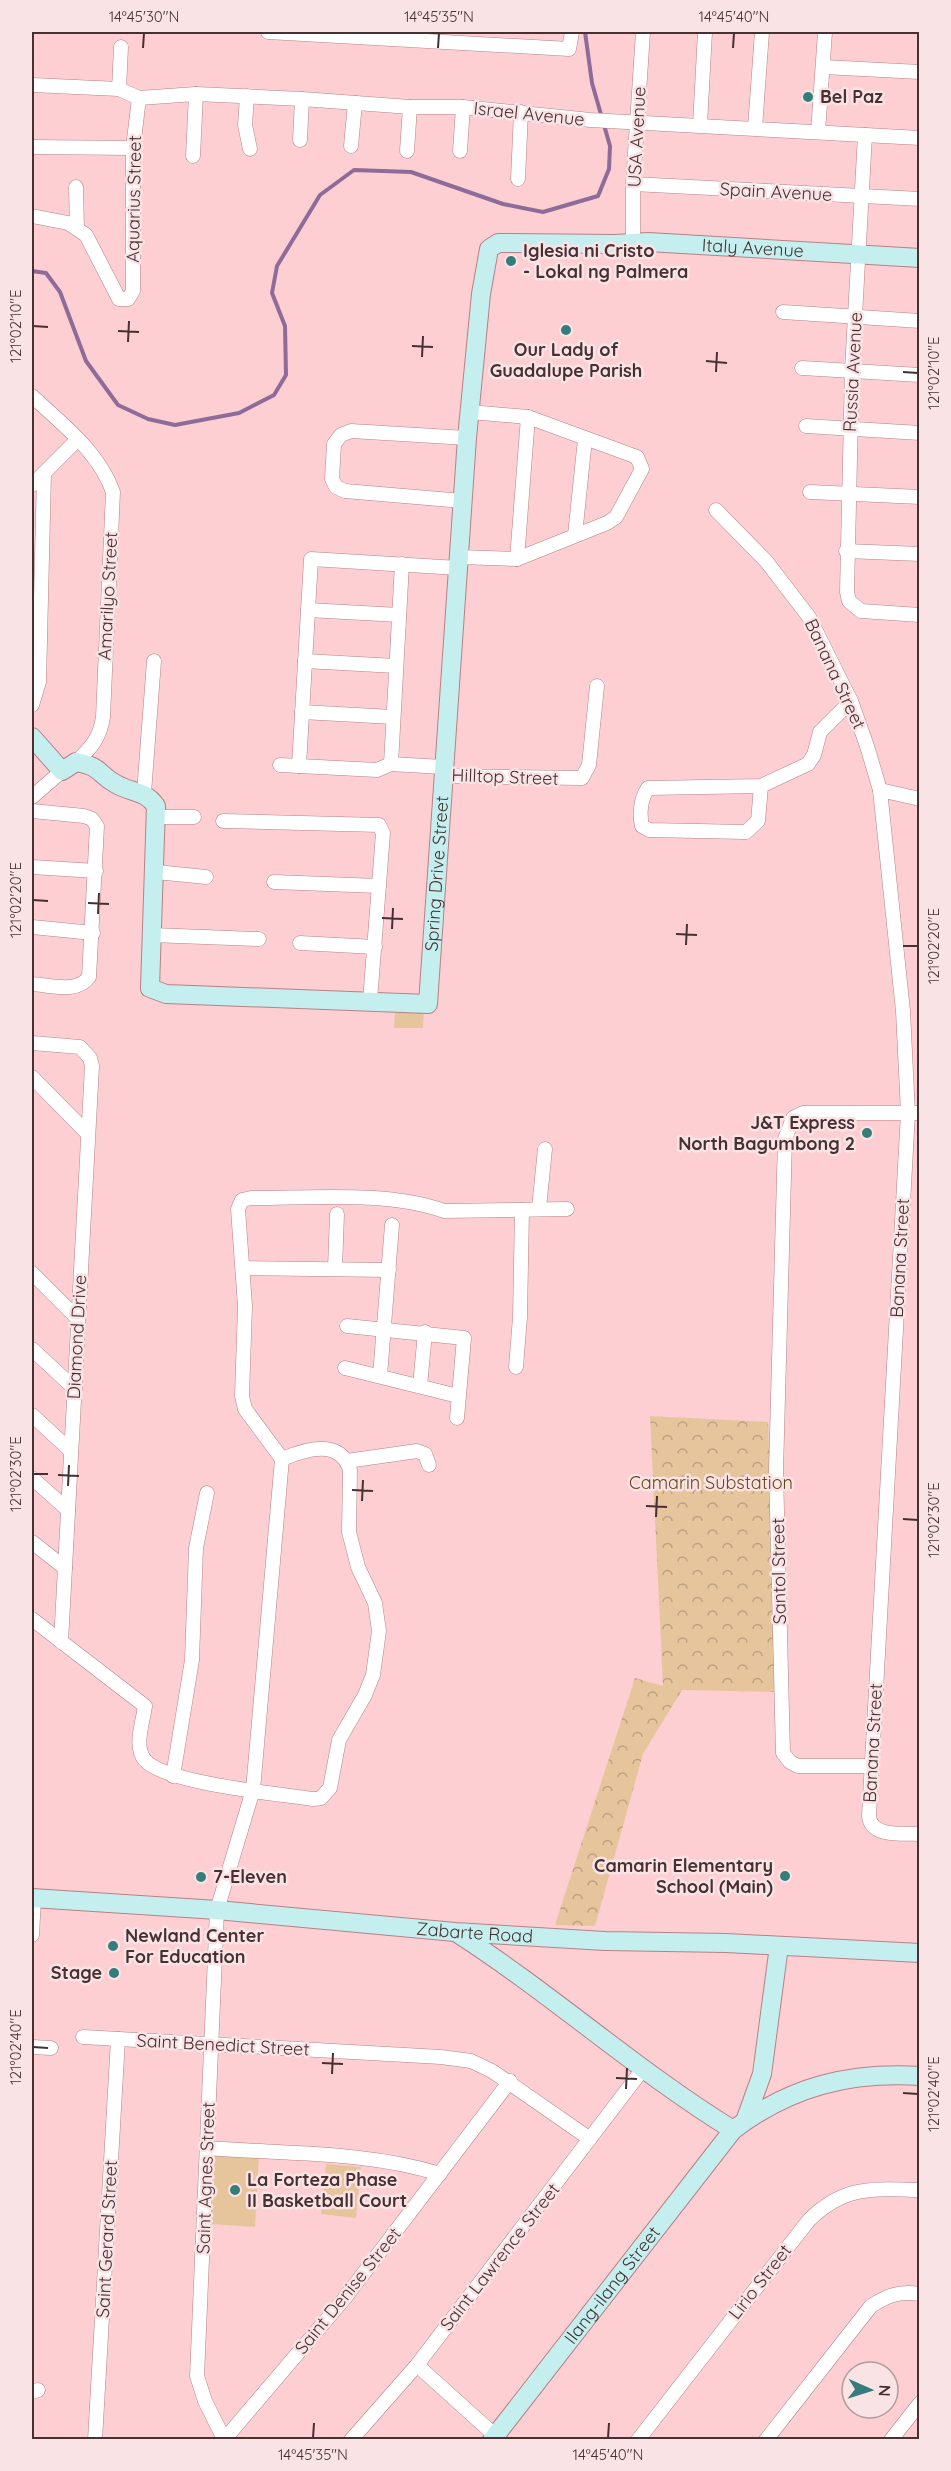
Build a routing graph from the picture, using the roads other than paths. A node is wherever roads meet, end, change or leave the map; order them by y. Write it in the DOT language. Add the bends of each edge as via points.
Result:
graph roads {
  1 [pos="268,32"];
  2 [pos="306,32"];
  3 [pos="522,32"];
  4 [pos="572,32"];
  5 [pos="643,32"];
  6 [pos="705,32"];
  7 [pos="762,32"];
  8 [pos="825,32"];
  9 [pos="358,34"];
  10 [pos="411,35"];
  11 [pos="469,37"];
  12 [pos="522,46"];
  13 [pos="121,47"];
  14 [pos="823,67"];
  15 [pos="920,72"];
  16 [pos="32,85"];
  17 [pos="119,89"];
  18 [pos="196,94"];
  19 [pos="247,96"];
  20 [pos="139,98"];
  21 [pos="302,99"];
  22 [pos="355,103"];
  23 [pos="410,107"];
  24 [pos="463,107"];
  25 [pos="521,112"];
  26 [pos="638,123"];
  27 [pos="700,125"];
  28 [pos="755,128"];
  29 [pos="818,132"];
  30 [pos="865,135"];
  31 [pos="920,138"];
  32 [pos="300,140"];
  33 [pos="351,146"];
  34 [pos="32,147"];
  35 [pos="133,148"];
  36 [pos="250,149"];
  37 [pos="406,151"];
  38 [pos="460,151"];
  39 [pos="193,156"];
  40 [pos="518,179"];
  41 [pos="633,184"];
  42 [pos="76,187"];
  43 [pos="862,197"];
  44 [pos="920,199"];
  45 [pos="32,216"];
  46 [pos="77,228"];
  47 [pos="633,244"];
  48 [pos="859,254"];
  49 [pos="920,258"];
  50 [pos="481,294"];
  51 [pos="783,312"];
  52 [pos="856,316"];
  53 [pos="920,321"];
  54 [pos="802,368"];
  55 [pos="852,370"];
  56 [pos="920,375"];
  57 [pos="32,396"];
  58 [pos="470,412"];
  59 [pos="528,417"];
  60 [pos="806,426"];
  61 [pos="850,429"];
  62 [pos="920,433"];
  63 [pos="467,438"];
  64 [pos="78,439"];
  65 [pos="585,439"];
  66 [pos="44,473"];
  67 [pos="32,485"];
  68 [pos="810,492"];
  69 [pos="848,494"];
  70 [pos="920,497"];
  71 [pos="463,501"];
  72 [pos="716,510"];
  73 [pos="575,535"];
  74 [pos="846,551"];
  75 [pos="920,554"];
  76 [pos="517,559"];
  77 [pos="458,562"];
  78 [pos="402,564"];
  79 [pos="308,610"];
  80 [pos="399,615"];
  81 [pos="920,615"];
  82 [pos="154,661"];
  83 [pos="305,661"];
  84 [pos="396,666"];
  85 [pos="597,686"];
  86 [pos="851,700"];
  87 [pos="32,705"];
  88 [pos="302,712"];
  89 [pos="393,717"];
  90 [pos="32,737"];
  91 [pos="391,764"];
  92 [pos="280,765"];
  93 [pos="69,766"];
  94 [pos="299,766"];
  95 [pos="442,771"];
  96 [pos="762,786"];
  97 [pos="879,790"];
  98 [pos="144,793"];
  99 [pos="32,797"];
  100 [pos="920,799"];
  101 [pos="32,811"];
  102 [pos="157,817"];
  103 [pos="194,817"];
  104 [pos="223,821"];
  105 [pos="32,867"];
  106 [pos="96,871"];
  107 [pos="156,872"];
  108 [pos="206,877"];
  109 [pos="274,882"];
  110 [pos="379,886"];
  111 [pos="32,927"];
  112 [pos="93,933"];
  113 [pos="152,935"];
  114 [pos="259,939"];
  115 [pos="300,943"];
  116 [pos="375,947"];
  117 [pos="32,984"];
  118 [pos="370,1001"];
  119 [pos="32,1043"];
  120 [pos="32,1077"];
  121 [pos="914,1113"];
  122 [pos="88,1134"];
  123 [pos="545,1149"];
  124 [pos="539,1208"];
  125 [pos="567,1209"];
  126 [pos="522,1210"];
  127 [pos="337,1214"];
  128 [pos="393,1225"];
  129 [pos="243,1268"];
  130 [pos="336,1268"];
  131 [pos="389,1270"];
  132 [pos="32,1273"];
  133 [pos="78,1319"];
  134 [pos="348,1326"];
  135 [pos="384,1328"];
  136 [pos="425,1332"];
  137 [pos="32,1349"];
  138 [pos="516,1367"];
  139 [pos="345,1368"];
  140 [pos="380,1376"];
  141 [pos="420,1386"];
  142 [pos="75,1389"];
  143 [pos="458,1396"];
  144 [pos="32,1414"];
  145 [pos="457,1418"];
  146 [pos="71,1451"];
  147 [pos="282,1459"];
  148 [pos="347,1461"];
  149 [pos="429,1465"];
  150 [pos="32,1478"];
  151 [pos="207,1492"];
  152 [pos="68,1510"];
  153 [pos="32,1542"];
  154 [pos="65,1568"];
  155 [pos="32,1619"];
  156 [pos="61,1642"];
  157 [pos="871,1766"];
  158 [pos="172,1776"];
  159 [pos="253,1790"];
  160 [pos="920,1834"];
  161 [pos="33,1898"];
  162 [pos="217,1910"];
  163 [pos="455,1932"];
  164 [pos="32,1935"];
  165 [pos="779,1946"];
  166 [pos="919,1952"];
  167 [pos="83,2037"];
  168 [pos="118,2039"];
  169 [pos="212,2045"];
  170 [pos="32,2047"];
  171 [pos="51,2048"];
  172 [pos="643,2069"];
  173 [pos="762,2074"];
  174 [pos="920,2076"];
  175 [pos="510,2081"];
  176 [pos="773,2105"];
  177 [pos="739,2125"];
  178 [pos="590,2139"];
  179 [pos="207,2148"];
  180 [pos="440,2174"];
  181 [pos="920,2190"];
  182 [pos="920,2294"];
  183 [pos="417,2365"];
  184 [pos="920,2403"];
  185 [pos="496,2438"];
  186 [pos="95,2439"];
  187 [pos="224,2439"];
  188 [pos="351,2439"];
  189 [pos="638,2439"];
  190 [pos="766,2439"];
  191 [pos="891,2439"];
  1 -- 2 [label="street"];
  2 -- 9 [label="street"];
  3 -- 12 [label="street"];
  4 -- 12 [label="street" via="569,49"];
  5 -- 26 [label="street, USA Avenue"];
  6 -- 27 [label="street"];
  7 -- 28 [label="street"];
  8 -- 14 [label="street"];
  9 -- 10 [label="street"];
  10 -- 11 [label="street"];
  11 -- 12 [label="street"];
  13 -- 17 [label="street"];
  14 -- 15 [label="street"];
  14 -- 29 [label="street"];
  16 -- 17 [label="street"];
  17 -- 20 [label="street"];
  18 -- 19 [label="street, Israel Avenue"];
  18 -- 20 [label="street, Israel Avenue"];
  18 -- 39 [label="street"];
  19 -- 21 [label="street, Israel Avenue"];
  19 -- 36 [label="street" via="245,126"];
  20 -- 35 [label="street, Aquarius Street"];
  21 -- 22 [label="street, Israel Avenue"];
  21 -- 32 [label="street"];
  22 -- 23 [label="street, Israel Avenue"];
  22 -- 33 [label="street"];
  23 -- 24 [label="street, Israel Avenue"];
  23 -- 37 [label="street"];
  24 -- 25 [label="street, Israel Avenue"];
  24 -- 38 [label="street"];
  25 -- 26 [label="street, Israel Avenue"];
  25 -- 40 [label="street"];
  26 -- 27 [label="street, Israel Avenue"];
  26 -- 41 [label="street, USA Avenue"];
  27 -- 28 [label="street, Israel Avenue"];
  28 -- 29 [label="street, Israel Avenue"];
  29 -- 30 [label="street, Israel Avenue"];
  30 -- 31 [label="street, Israel Avenue"];
  30 -- 43 [label="street, Russia Avenue"];
  34 -- 35 [label="street"];
  35 -- 46 [label="street, Aquarius Street" via="133,291 128,299 119,299 86,235"];
  41 -- 43 [label="street, Spain Avenue"];
  41 -- 47 [label="street, USA Avenue"];
  42 -- 46 [label="street"];
  43 -- 44 [label="street, Spain Avenue"];
  43 -- 48 [label="street, Russia Avenue"];
  45 -- 46 [label="street"];
  47 -- 48 [label="street, Italy Avenue"];
  47 -- 50 [label="street, Italy Avenue" via="498,243 489,249"];
  48 -- 49 [label="street, Italy Avenue"];
  48 -- 52 [label="street, Russia Avenue"];
  50 -- 58 [label="street, Spring Drive Street"];
  51 -- 52 [label="street"];
  52 -- 53 [label="street"];
  52 -- 55 [label="street, Russia Avenue"];
  54 -- 55 [label="street"];
  55 -- 56 [label="street"];
  55 -- 61 [label="street, Russia Avenue"];
  57 -- 64 [label="street, Amarilyo Street"];
  58 -- 59 [label="street"];
  58 -- 63 [label="street, Spring Drive Street"];
  59 -- 65 [label="street"];
  59 -- 76 [label="street"];
  60 -- 61 [label="street"];
  61 -- 62 [label="street"];
  61 -- 69 [label="street, Russia Avenue"];
  63 -- 71 [label="street, Spring Drive Street"];
  63 -- 71 [label="street" via="351,431 334,444 332,479 336,487 345,491"];
  64 -- 66 [label="street"];
  64 -- 93 [label="street, Amarilyo Street" via="107,476 113,492 101,731 94,746"];
  65 -- 73 [label="street"];
  65 -- 73 [label="street" via="637,457 642,469 616,517"];
  66 -- 67 [label="street"];
  66 -- 87 [label="street" via="39,682"];
  68 -- 69 [label="street"];
  69 -- 70 [label="street"];
  69 -- 74 [label="street, Russia Avenue"];
  71 -- 77 [label="street, Spring Drive Street"];
  72 -- 86 [label="street, Banana Street" via="766,561 809,617"];
  73 -- 76 [label="street"];
  74 -- 75 [label="street"];
  74 -- 81 [label="street, Russia Avenue" via="847,592 855,608"];
  76 -- 77 [label="street"];
  77 -- 78 [label="street"];
  77 -- 95 [label="street, Spring Drive Street"];
  78 -- 79 [label="street" via="311,559"];
  78 -- 80 [label="street"];
  79 -- 80 [label="street"];
  79 -- 83 [label="street"];
  80 -- 84 [label="street"];
  82 -- 98 [label="street"];
  83 -- 84 [label="street"];
  83 -- 88 [label="street"];
  84 -- 89 [label="street"];
  85 -- 95 [label="street, Hilltop Street" via="589,765 582,777"];
  86 -- 96 [label="street" via="820,732 808,764"];
  86 -- 97 [label="street, Banana Street"];
  88 -- 89 [label="street"];
  88 -- 94 [label="street"];
  89 -- 91 [label="street"];
  90 -- 93 [label="street"];
  91 -- 94 [label="street" via="377,770"];
  91 -- 95 [label="street"];
  92 -- 94 [label="street"];
  93 -- 98 [label="street" via="94,766 117,785"];
  93 -- 99 [label="street, Amarilyo Street"];
  95 -- 118 [label="street, Spring Drive Street" via="428,1004"];
  96 -- 96 [label="street" via="758,821 746,832 650,830 642,826 643,795 648,788"];
  97 -- 100 [label="street"];
  97 -- 121 [label="street, Banana Street"];
  98 -- 102 [label="street" via="156,806"];
  101 -- 106 [label="street" via="92,819 97,826"];
  102 -- 103 [label="street"];
  102 -- 107 [label="street, Spring Drive Street"];
  104 -- 110 [label="street" via="379,825 383,833"];
  105 -- 106 [label="street"];
  106 -- 112 [label="street"];
  107 -- 108 [label="street"];
  107 -- 113 [label="street, Spring Drive Street"];
  109 -- 110 [label="street"];
  110 -- 116 [label="street"];
  111 -- 112 [label="street"];
  112 -- 117 [label="street" via="89,977 84,983 75,987"];
  113 -- 114 [label="street"];
  113 -- 118 [label="street, Spring Drive Street" via="149,980 150,988 156,992"];
  115 -- 116 [label="street"];
  116 -- 118 [label="street"];
  119 -- 122 [label="street, Diamond Drive" via="72,1045 86,1052 92,1066"];
  120 -- 122 [label="street"];
  121 -- 157 [label="street, Banana Street"];
  121 -- 157 [label="street, Santol Street" via="814,1111 793,1118 785,1139 776,1471 783,1753 798,1766"];
  122 -- 133 [label="street, Diamond Drive"];
  123 -- 124 [label="street"];
  124 -- 125 [label="street"];
  124 -- 126 [label="street"];
  126 -- 129 [label="street" via="444,1211 391,1199 251,1198 242,1200 238,1209"];
  126 -- 138 [label="street"];
  127 -- 130 [label="street"];
  128 -- 131 [label="street"];
  129 -- 130 [label="street"];
  129 -- 147 [label="street" via="242,1396 245,1409"];
  130 -- 131 [label="street"];
  131 -- 135 [label="street"];
  132 -- 133 [label="street"];
  133 -- 142 [label="street, Diamond Drive"];
  134 -- 135 [label="street"];
  135 -- 136 [label="street"];
  135 -- 140 [label="street"];
  136 -- 141 [label="street"];
  136 -- 143 [label="street" via="465,1338"];
  137 -- 142 [label="street"];
  139 -- 140 [label="street"];
  140 -- 141 [label="street"];
  141 -- 143 [label="street"];
  142 -- 146 [label="street, Diamond Drive"];
  143 -- 145 [label="street"];
  144 -- 146 [label="street"];
  146 -- 152 [label="street, Diamond Drive"];
  147 -- 148 [label="street" via="305,1449 320,1448 342,1454"];
  147 -- 159 [label="street, Saint Agnes Street"];
  148 -- 149 [label="street" via="417,1451 425,1454"];
  148 -- 159 [label="street" via="349,1532 358,1567 379,1616 373,1675 339,1740 327,1794 312,1799"];
  150 -- 152 [label="street"];
  151 -- 158 [label="street" via="196,1548 192,1660"];
  152 -- 154 [label="street, Diamond Drive"];
  153 -- 154 [label="street"];
  154 -- 156 [label="street, Diamond Drive"];
  155 -- 156 [label="street"];
  156 -- 158 [label="street" via="145,1706 139,1747 145,1760"];
  157 -- 160 [label="street, Banana Street" via="872,1825 884,1832"];
  158 -- 159 [label="street"];
  159 -- 162 [label="street, Saint Agnes Street"];
  161 -- 162 [label="street, Zabarte Road"];
  161 -- 164 [label="street"];
  162 -- 163 [label="street, Zabarte Road"];
  162 -- 169 [label="street, Saint Agnes Street"];
  163 -- 165 [label="street, Zabarte Road"];
  163 -- 172 [label="street" via="499,1960"];
  165 -- 166 [label="street, Zabarte Road"];
  165 -- 173 [label="street"];
  167 -- 168 [label="street, Saint Benedict Street"];
  168 -- 169 [label="street, Saint Benedict Street"];
  168 -- 186 [label="street, Saint Gerard Street"];
  169 -- 175 [label="street, Saint Benedict Street" via="441,2056 471,2061"];
  169 -- 179 [label="street, Saint Agnes Street"];
  170 -- 171 [label="street"];
  172 -- 177 [label="street" via="693,2106"];
  172 -- 178 [label="street, Saint Lawrence Street"];
  173 -- 176 [label="street"];
  173 -- 177 [label="street"];
  174 -- 176 [label="street" via="884,2074 833,2080"];
  175 -- 178 [label="street, Saint Benedict Street"];
  175 -- 180 [label="street, Saint Denise Street"];
  176 -- 177 [label="street"];
  177 -- 185 [label="street, Ilang-ilang Street"];
  178 -- 183 [label="street, Saint Lawrence Street"];
  179 -- 180 [label="street" via="375,2160"];
  179 -- 187 [label="street, Saint Agnes Street" via="197,2376"];
  180 -- 187 [label="street, Saint Denise Street" via="344,2299"];
  181 -- 189 [label="street, Lirio Street" via="868,2189 847,2193 826,2204 809,2220"];
  182 -- 190 [label="street" via="903,2292 871,2306"];
  183 -- 185 [label="street"];
  183 -- 188 [label="street, Saint Lawrence Street"];
  184 -- 191 [label="street"];
}
